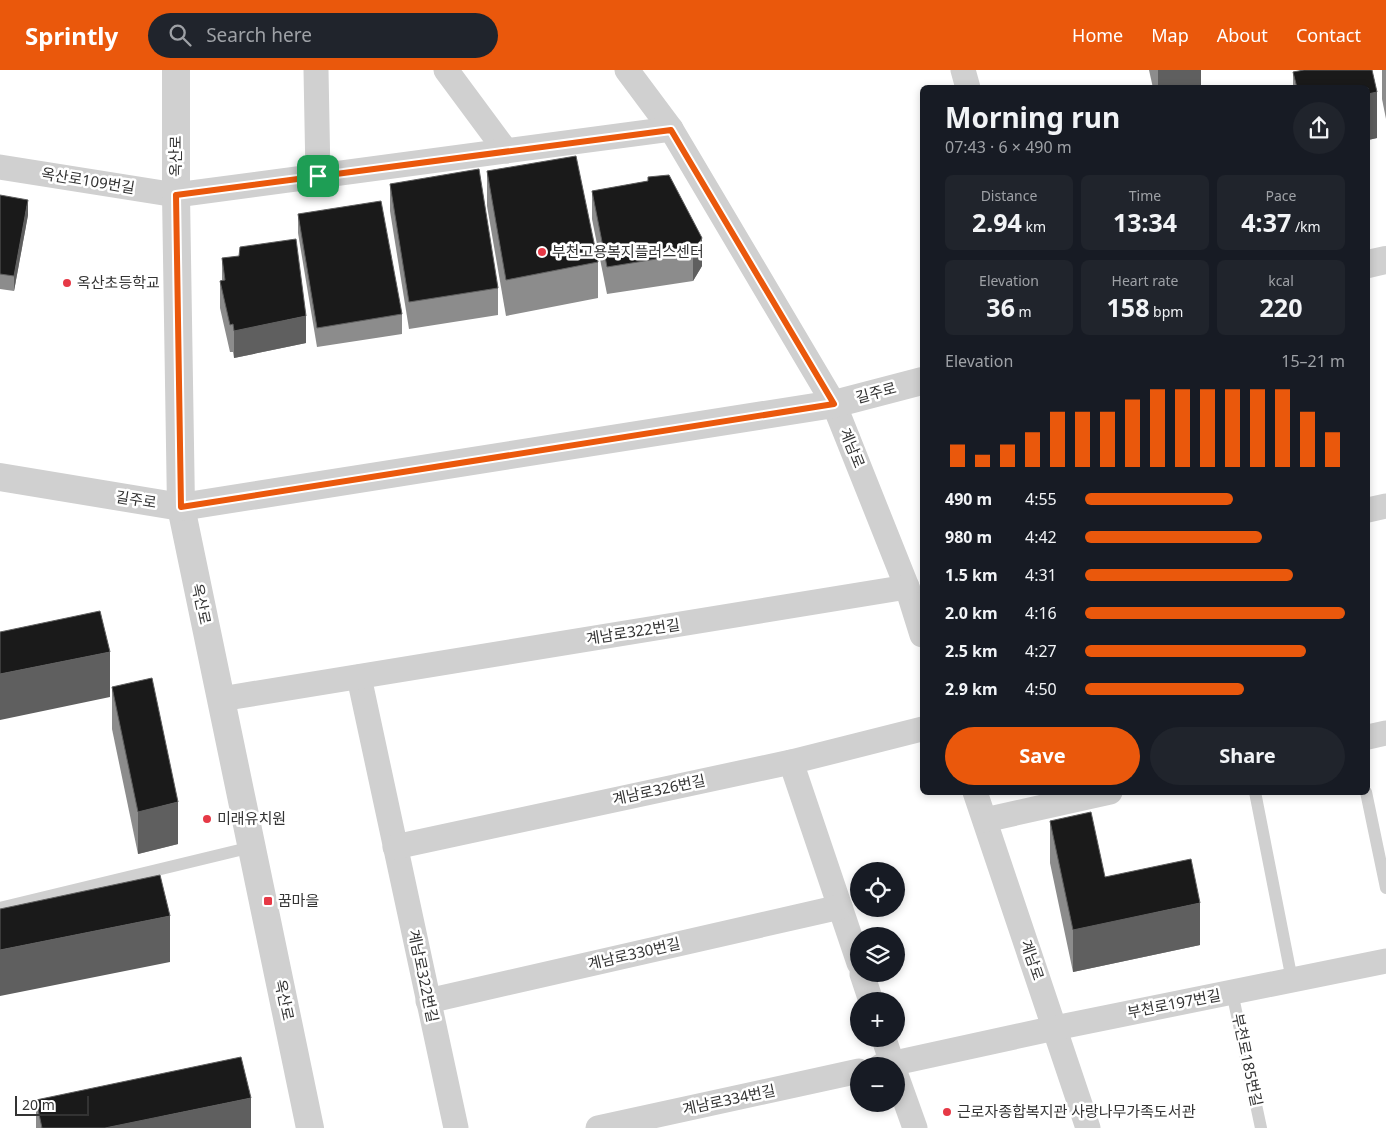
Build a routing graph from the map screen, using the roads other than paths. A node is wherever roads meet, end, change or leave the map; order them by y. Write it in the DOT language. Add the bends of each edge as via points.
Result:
graph roads {
  1 [pos="176,70"];
  2 [pos="316,70"];
  3 [pos="446,70"];
  4 [pos="627,70"];
  5 [pos="964,70"];
  6 [pos="967,85"];
  7 [pos="671,130"];
  8 [pos="506,151"];
  9 [pos="0,167"];
  10 [pos="318,176"];
  11 [pos="176,195"];
  12 [pos="1386,260"];
  13 [pos="1370,264"];
  14 [pos="920,382"];
  15 [pos="834,404"];
  16 [pos="0,477"];
  17 [pos="1386,506"];
  18 [pos="181,507"];
  19 [pos="1370,510"];
  20 [pos="907,587"];
  21 [pos="918,610"];
  22 [pos="920,622"];
  23 [pos="358,677"];
  24 [pos="221,699"];
  25 [pos="920,730"];
  26 [pos="1386,733"];
  27 [pos="1370,737"];
  28 [pos="791,762"];
  29 [pos="977,795"];
  30 [pos="1097,795"];
  31 [pos="1256,795"];
  32 [pos="1367,795"];
  33 [pos="985,820"];
  34 [pos="252,848"];
  35 [pos="395,848"];
  36 [pos="1386,888"];
  37 [pos="840,907"];
  38 [pos="0,908"];
  39 [pos="850,937"];
  40 [pos="1386,961"];
  41 [pos="1292,980"];
  42 [pos="1232,992"];
  43 [pos="428,1001"];
  44 [pos="1055,1028"];
  45 [pos="905,1065"];
  46 [pos="850,1073"];
  47 [pos="905,1103"];
  48 [pos="310,1128"];
  49 [pos="456,1128"];
  50 [pos="598,1128"];
  51 [pos="915,1128"];
  52 [pos="1088,1128"];
  53 [pos="1261,1128"];
  1 -- 11 [label="street, 옥산로"];
  2 -- 10 [label="street"];
  3 -- 8 [label="street"];
  4 -- 7 [label="street, 계남로"];
  5 -- 6 [label="street"];
  7 -- 8 [label="street, 옥산로109번길"];
  7 -- 15 [label="street, 계남로"];
  8 -- 10 [label="street, 옥산로109번길"];
  9 -- 11 [label="street, 옥산로109번길"];
  10 -- 11 [label="street, 옥산로109번길"];
  11 -- 18 [label="street, 옥산로"];
  12 -- 13 [label="street"];
  14 -- 15 [label="street, 길주로"];
  15 -- 18 [label="street, 길주로"];
  15 -- 20 [label="street, 계남로"];
  16 -- 18 [label="street, 길주로"];
  17 -- 19 [label="street"];
  18 -- 24 [label="street, 옥산로"];
  20 -- 21 [label="street, 계남로"];
  20 -- 23 [label="street, 계남로322번길"];
  21 -- 22 [label="street, 계남로"];
  23 -- 24 [label="street, 계남로322번길"];
  23 -- 35 [label="street, 계남로322번길"];
  24 -- 34 [label="street, 옥산로"];
  25 -- 28 [label="street, 계남로326번길"];
  26 -- 27 [label="street"];
  28 -- 35 [label="street, 계남로326번길"];
  28 -- 37 [label="street"];
  29 -- 33 [label="street, 계남로"];
  30 -- 33 [label="street"];
  31 -- 41 [label="lane"];
  32 -- 36 [label="lane"];
  33 -- 44 [label="street, 계남로"];
  34 -- 38 [label="lane"];
  34 -- 48 [label="street, 옥산로"];
  35 -- 43 [label="street, 계남로322번길"];
  37 -- 39 [label="street"];
  37 -- 43 [label="street, 계남로330번길"];
  40 -- 41 [label="street, 부천로197번길"];
  41 -- 42 [label="street, 부천로197번길"];
  42 -- 44 [label="street, 부천로197번길"];
  42 -- 53 [label="lane, 부천로185번길"];
  43 -- 49 [label="street, 계남로322번길"];
  44 -- 45 [label="street"];
  44 -- 52 [label="street, 계남로"];
  46 -- 50 [label="street, 계남로334번길"];
  47 -- 51 [label="street"];
}
